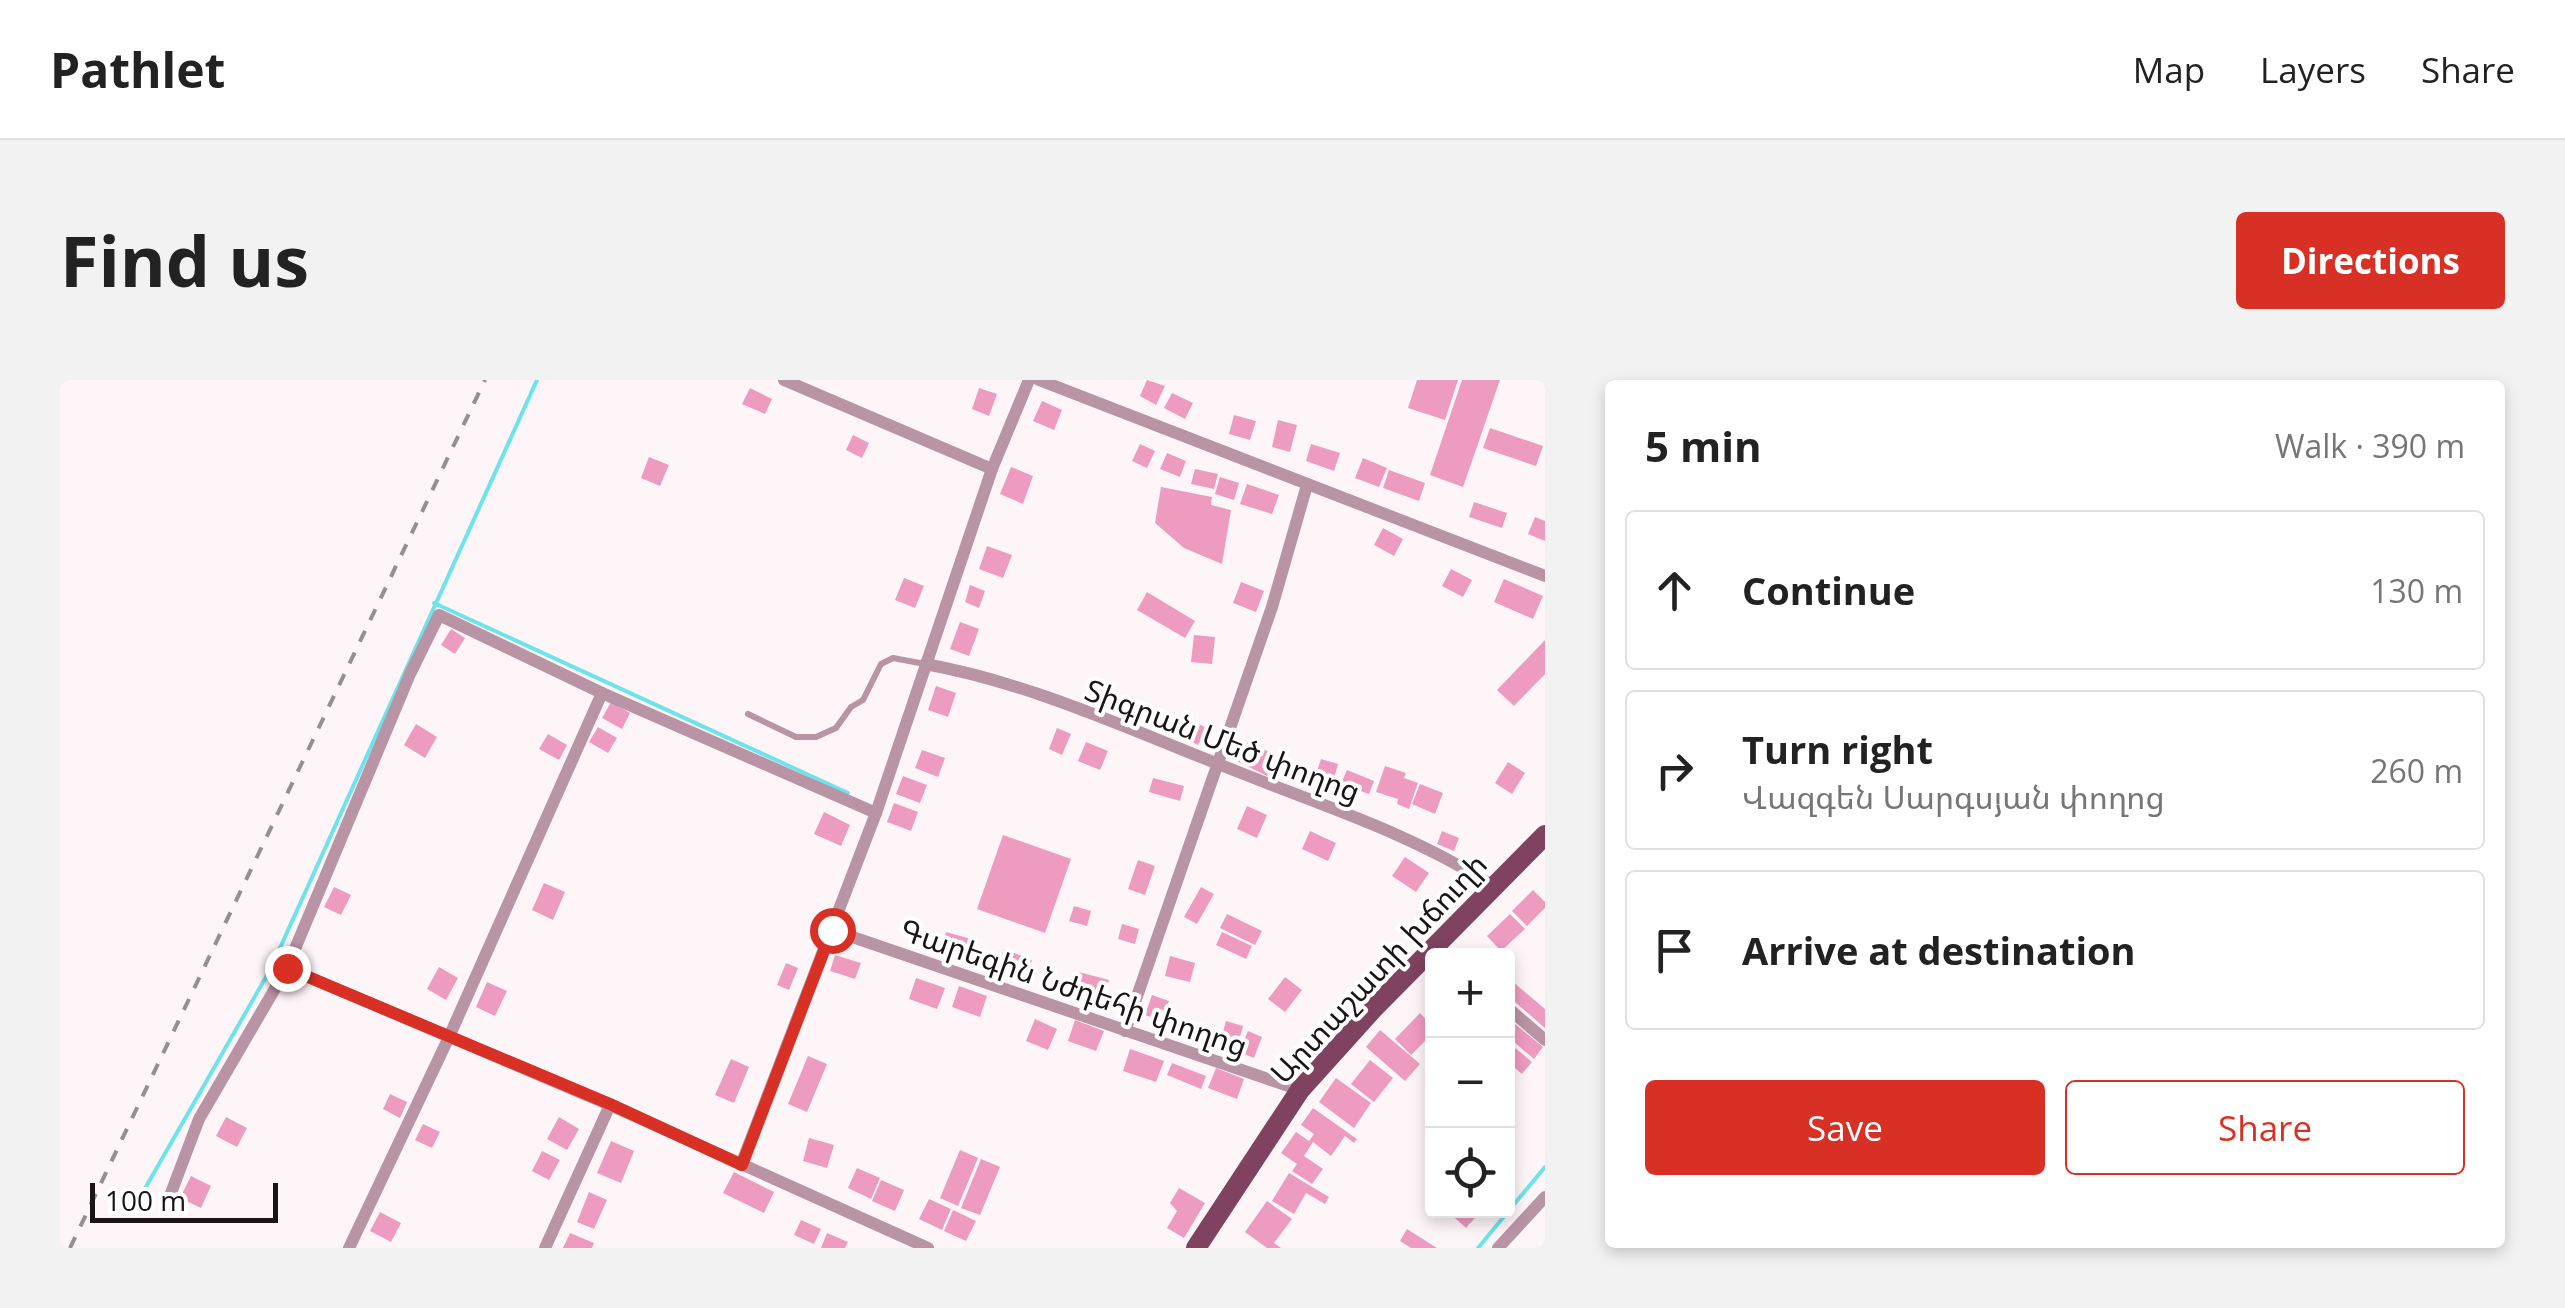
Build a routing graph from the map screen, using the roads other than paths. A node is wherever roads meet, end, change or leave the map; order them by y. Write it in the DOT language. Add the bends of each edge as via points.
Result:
graph roads {
  1 [pos="784,380"];
  2 [pos="1029,380"];
  3 [pos="1039,380"];
  4 [pos="992,468"];
  5 [pos="1307,485"];
  6 [pos="1545,576"];
  7 [pos="926,664"];
  8 [pos="602,693"];
  9 [pos="748,714"];
  10 [pos="1217,764"];
  11 [pos="876,814"];
  12 [pos="1545,834"];
  13 [pos="1494,887"];
  14 [pos="832,930"];
  15 [pos="1443,948"];
  16 [pos="1425,965"];
  17 [pos="287,968"];
  18 [pos="1515,1014"];
  19 [pos="1125,1031"];
  20 [pos="449,1037"];
  21 [pos="1545,1040"];
  22 [pos="1300,1090"];
  23 [pos="610,1104"];
  24 [pos="742,1165"];
  25 [pos="171,1193"];
  26 [pos="1545,1197"];
  27 [pos="349,1248"];
  28 [pos="544,1248"];
  29 [pos="928,1248"];
  30 [pos="1196,1248"];
  31 [pos="1498,1248"];
  1 -- 4 [label="street"];
  2 -- 4 [label="street"];
  3 -- 5 [label="street"];
  4 -- 7 [label="street"];
  5 -- 6 [label="street"];
  5 -- 10 [label="street"];
  7 -- 9 [label="lane" via="892,658 880,664 863,700 816,738 796,737"];
  7 -- 10 [label="street, Տիգրան Մեծ փողոց" via="983,674"];
  7 -- 11 [label="street"];
  8 -- 11 [label="street"];
  8 -- 17 [label="street" via="439,615"];
  8 -- 20 [label="street"];
  10 -- 13 [label="street, Տիգրան Մեծ փողոց" via="1455,861"];
  10 -- 19 [label="street"];
  11 -- 14 [label="street"];
  12 -- 13 [label="main road, Արտաշատի խճուղի"];
  13 -- 15 [label="main road, Արտաշատի խճուղի"];
  14 -- 19 [label="street, Գարեգին Նժդեհի փողոց"];
  14 -- 24 [label="street"];
  16 -- 22 [label="main road, Արտաշատի խճուղի" via="1373,1009"];
  17 -- 20 [label="street"];
  17 -- 25 [label="street" via="199,1119"];
  18 -- 21 [label="street"];
  19 -- 22 [label="street, Գարեգին Նժդեհի փողոց"];
  20 -- 23 [label="street"];
  20 -- 27 [label="street"];
  22 -- 30 [label="main road, Արտաշատի խճուղի"];
  23 -- 24 [label="street"];
  23 -- 28 [label="street"];
  24 -- 29 [label="street"];
  26 -- 31 [label="street"];
}
